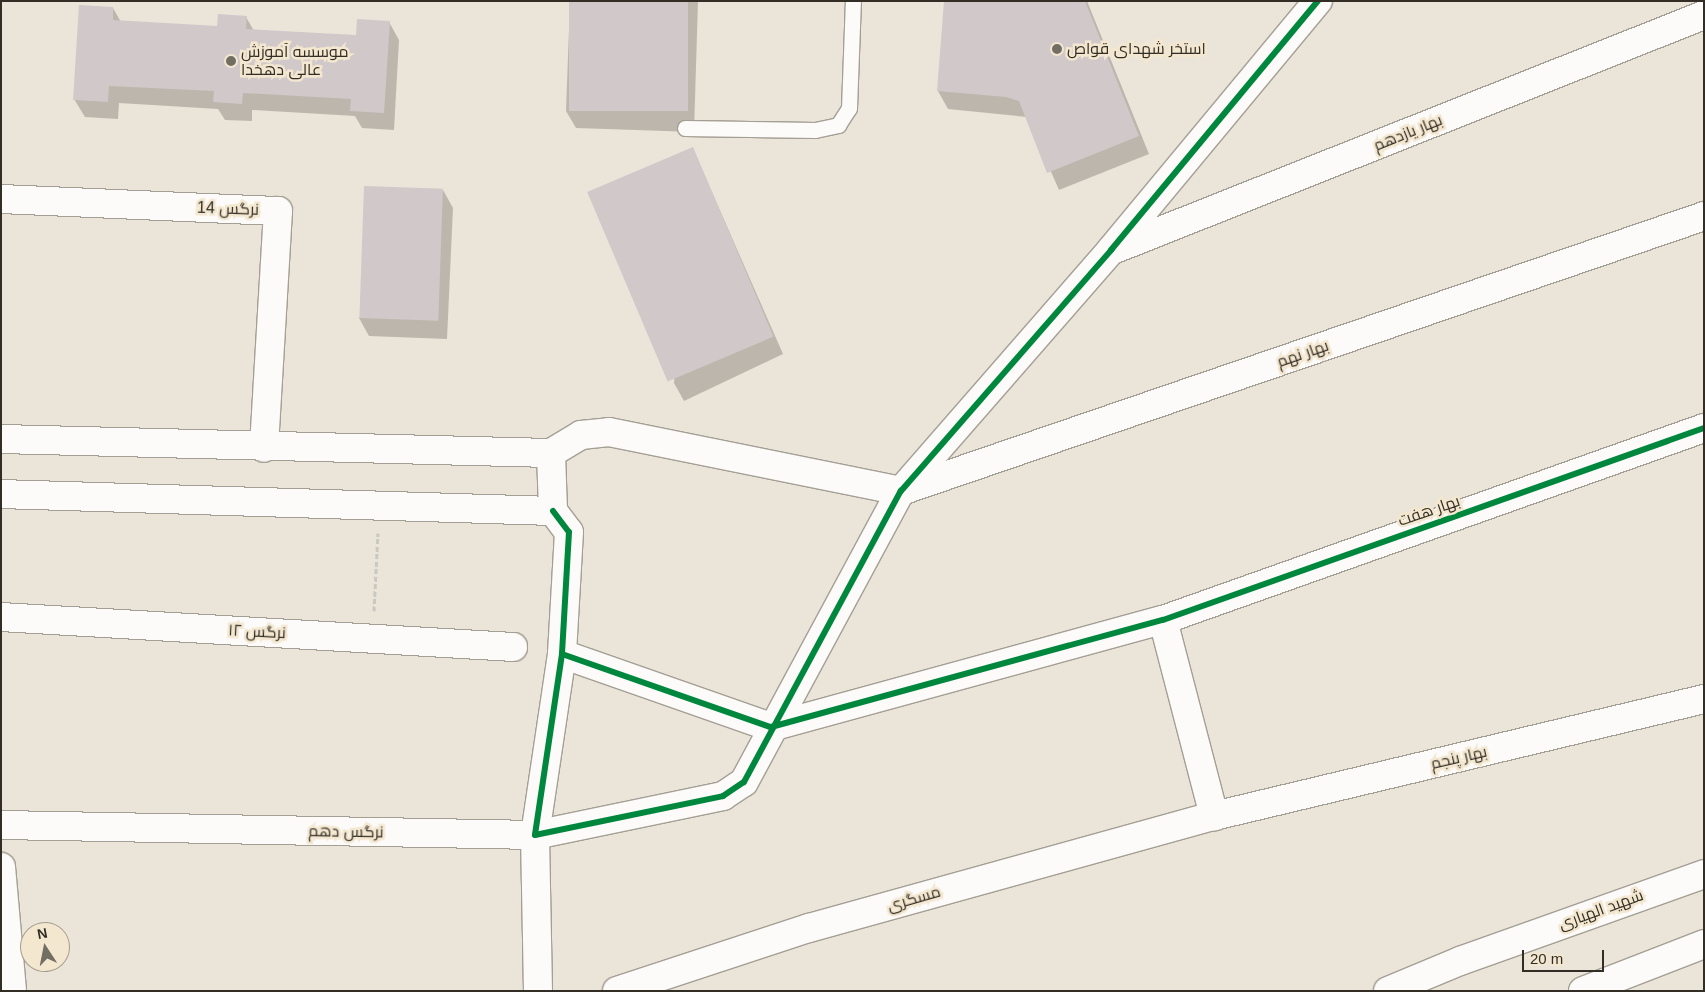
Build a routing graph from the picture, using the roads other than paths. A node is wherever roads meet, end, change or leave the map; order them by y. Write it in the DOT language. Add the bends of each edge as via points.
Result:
graph roads {
  1 [pos="853,1"];
  2 [pos="1318,1"];
  3 [pos="1704,15"];
  4 [pos="685,128"];
  5 [pos="1,199"];
  6 [pos="1704,216"];
  7 [pos="1111,250"];
  8 [pos="1704,428"];
  9 [pos="1,439"];
  10 [pos="264,448"];
  11 [pos="551,453"];
  12 [pos="901,491"];
  13 [pos="1,494"];
  14 [pos="553,510"];
  15 [pos="1,617"];
  16 [pos="1163,620"];
  17 [pos="513,647"];
  18 [pos="562,654"];
  19 [pos="1704,699"];
  20 [pos="771,727"];
  21 [pos="1214,816"];
  22 [pos="1,825"];
  23 [pos="535,835"];
  24 [pos="1,866"];
  25 [pos="1704,874"];
  26 [pos="1704,944"];
  27 [pos="5,950"];
  28 [pos="12,991"];
  29 [pos="538,991"];
  30 [pos="617,991"];
  31 [pos="1388,991"];
  32 [pos="1583,991"];
  1 -- 4 [label="lane" via="849,108 838,125 815,130"];
  2 -- 7 [label="street, نرگس دهم"];
  3 -- 7 [label="street, بهار یازدهم"];
  5 -- 10 [label="street, نرگس 14" via="278,211"];
  6 -- 12 [label="street, بهار نهم"];
  7 -- 12 [label="street, نرگس دهم"];
  8 -- 16 [label="street, بهار هفت"];
  9 -- 10 [label="street"];
  10 -- 11 [label="street"];
  11 -- 12 [label="street" via="581,435 609,432"];
  11 -- 14 [label="street"];
  12 -- 20 [label="street, نرگس دهم"];
  13 -- 14 [label="street"];
  14 -- 18 [label="street" via="570,532"];
  15 -- 17 [label="street, نرگس ۱۲"];
  16 -- 20 [label="street, بهار هفت"];
  16 -- 21 [label="street"];
  18 -- 20 [label="street"];
  18 -- 23 [label="street"];
  19 -- 21 [label="street, بهار پنجم"];
  20 -- 23 [label="street, نرگس دهم" via="744,782 723,796"];
  21 -- 30 [label="street, مسگری" via="809,928"];
  22 -- 23 [label="street, نرگس دهم"];
  23 -- 29 [label="street"];
  24 -- 27 [label="street"];
  25 -- 31 [label="street, شهید الهیاری" via="1460,961"];
  26 -- 32 [label="street"];
  27 -- 28 [label="street"];
}
